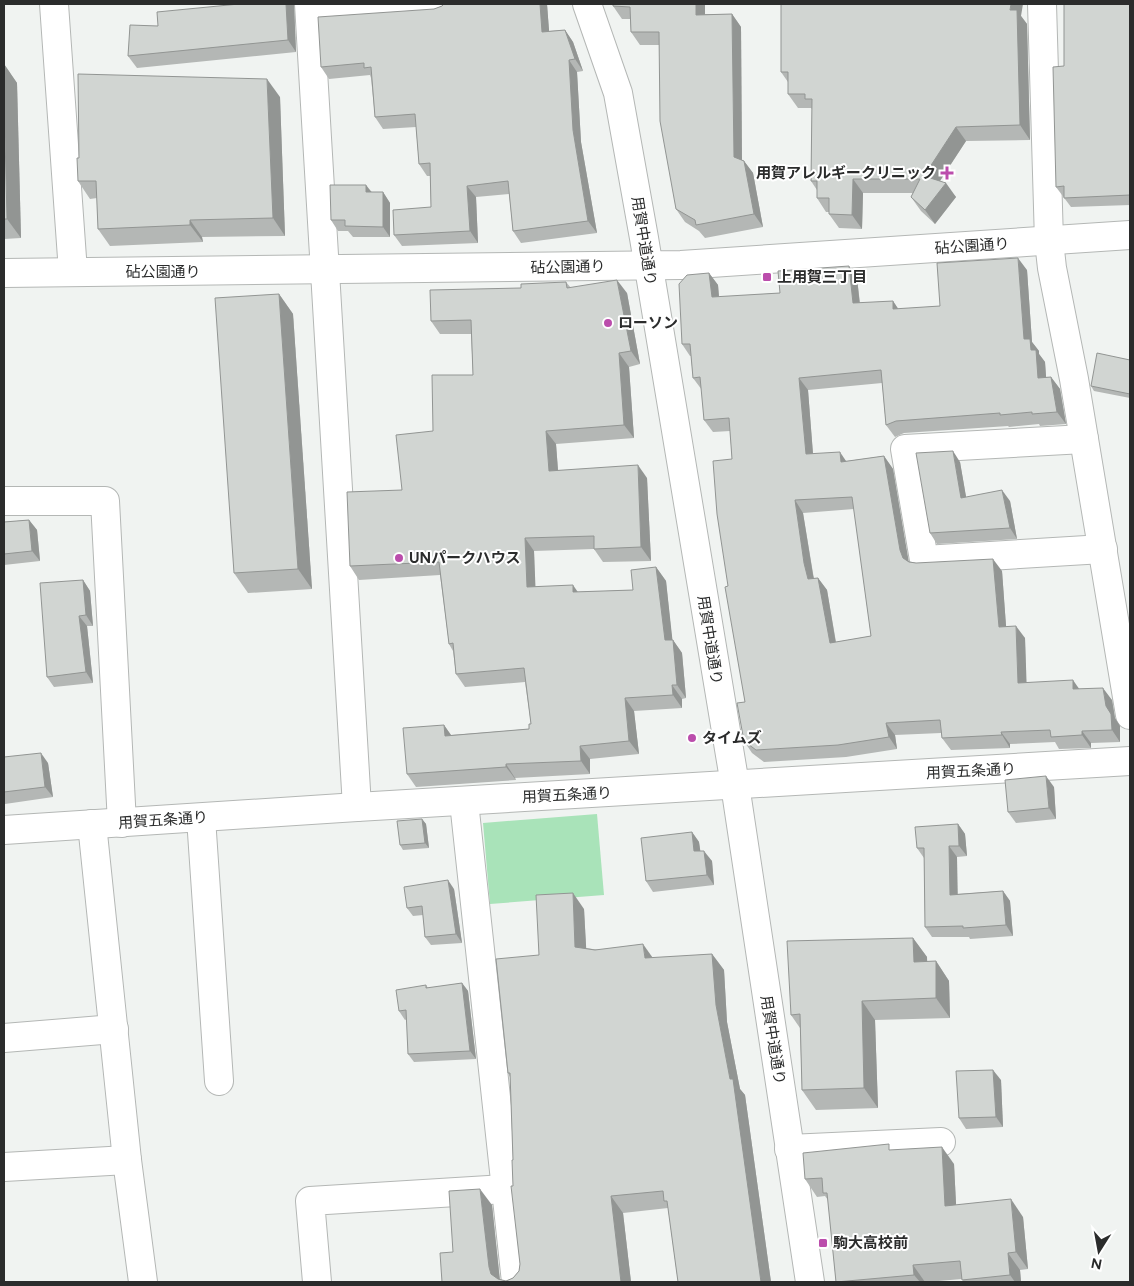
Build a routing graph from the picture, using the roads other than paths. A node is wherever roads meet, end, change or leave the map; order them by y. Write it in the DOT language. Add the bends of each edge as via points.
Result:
graph roads {
  1 [pos="54,4"];
  2 [pos="587,4"];
  3 [pos="1042,4"];
  4 [pos="441,5"];
  5 [pos="310,9"];
  6 [pos="1130,234"];
  7 [pos="1049,241"];
  8 [pos="648,266"];
  9 [pos="324,270"];
  10 [pos="73,272"];
  11 [pos="4,273"];
  12 [pos="1084,439"];
  13 [pos="4,501"];
  14 [pos="1103,549"];
  15 [pos="1126,660"];
  16 [pos="1130,715"];
  17 [pos="1130,761"];
  18 [pos="735,785"];
  19 [pos="464,802"];
  20 [pos="357,807"];
  21 [pos="201,818"];
  22 [pos="122,823"];
  23 [pos="92,824"];
  24 [pos="4,830"];
  25 [pos="114,1029"];
  26 [pos="4,1038"];
  27 [pos="219,1081"];
  28 [pos="941,1142"];
  29 [pos="790,1149"];
  30 [pos="127,1160"];
  31 [pos="4,1167"];
  32 [pos="505,1189"];
  33 [pos="143,1282"];
  34 [pos="318,1282"];
  35 [pos="516,1282"];
  36 [pos="810,1282"];
  1 -- 10 [label="street"];
  2 -- 8 [label="street, 用賀中道通り" via="618,93"];
  3 -- 7 [label="street"];
  4 -- 5 [label="street"];
  5 -- 9 [label="street"];
  6 -- 7 [label="street, 砧公園通り"];
  7 -- 8 [label="street, 砧公園通り"];
  7 -- 12 [label="street"];
  8 -- 9 [label="street, 砧公園通り"];
  8 -- 18 [label="street, 用賀中道通り"];
  9 -- 10 [label="street, 砧公園通り"];
  9 -- 20 [label="street"];
  10 -- 11 [label="street, 砧公園通り"];
  12 -- 14 [label="street"];
  12 -- 14 [label="street" via="906,449 924,560"];
  13 -- 22 [label="street" via="105,501"];
  14 -- 15 [label="street"];
  15 -- 16 [label="street"];
  17 -- 18 [label="street, 用賀五条通り"];
  18 -- 19 [label="street, 用賀五条通り"];
  18 -- 29 [label="street, 用賀中道通り"];
  19 -- 20 [label="street, 用賀五条通り"];
  19 -- 32 [label="street"];
  20 -- 21 [label="street, 用賀五条通り"];
  21 -- 22 [label="street, 用賀五条通り"];
  21 -- 27 [label="street"];
  22 -- 23 [label="street, 用賀五条通り"];
  23 -- 24 [label="street, 用賀五条通り"];
  23 -- 25 [label="street"];
  25 -- 26 [label="street"];
  25 -- 30 [label="street"];
  28 -- 29 [label="street"];
  29 -- 36 [label="street, 用賀中道通り"];
  30 -- 31 [label="street"];
  30 -- 33 [label="street"];
  32 -- 34 [label="street" via="310,1201"];
  32 -- 35 [label="street"];
}
